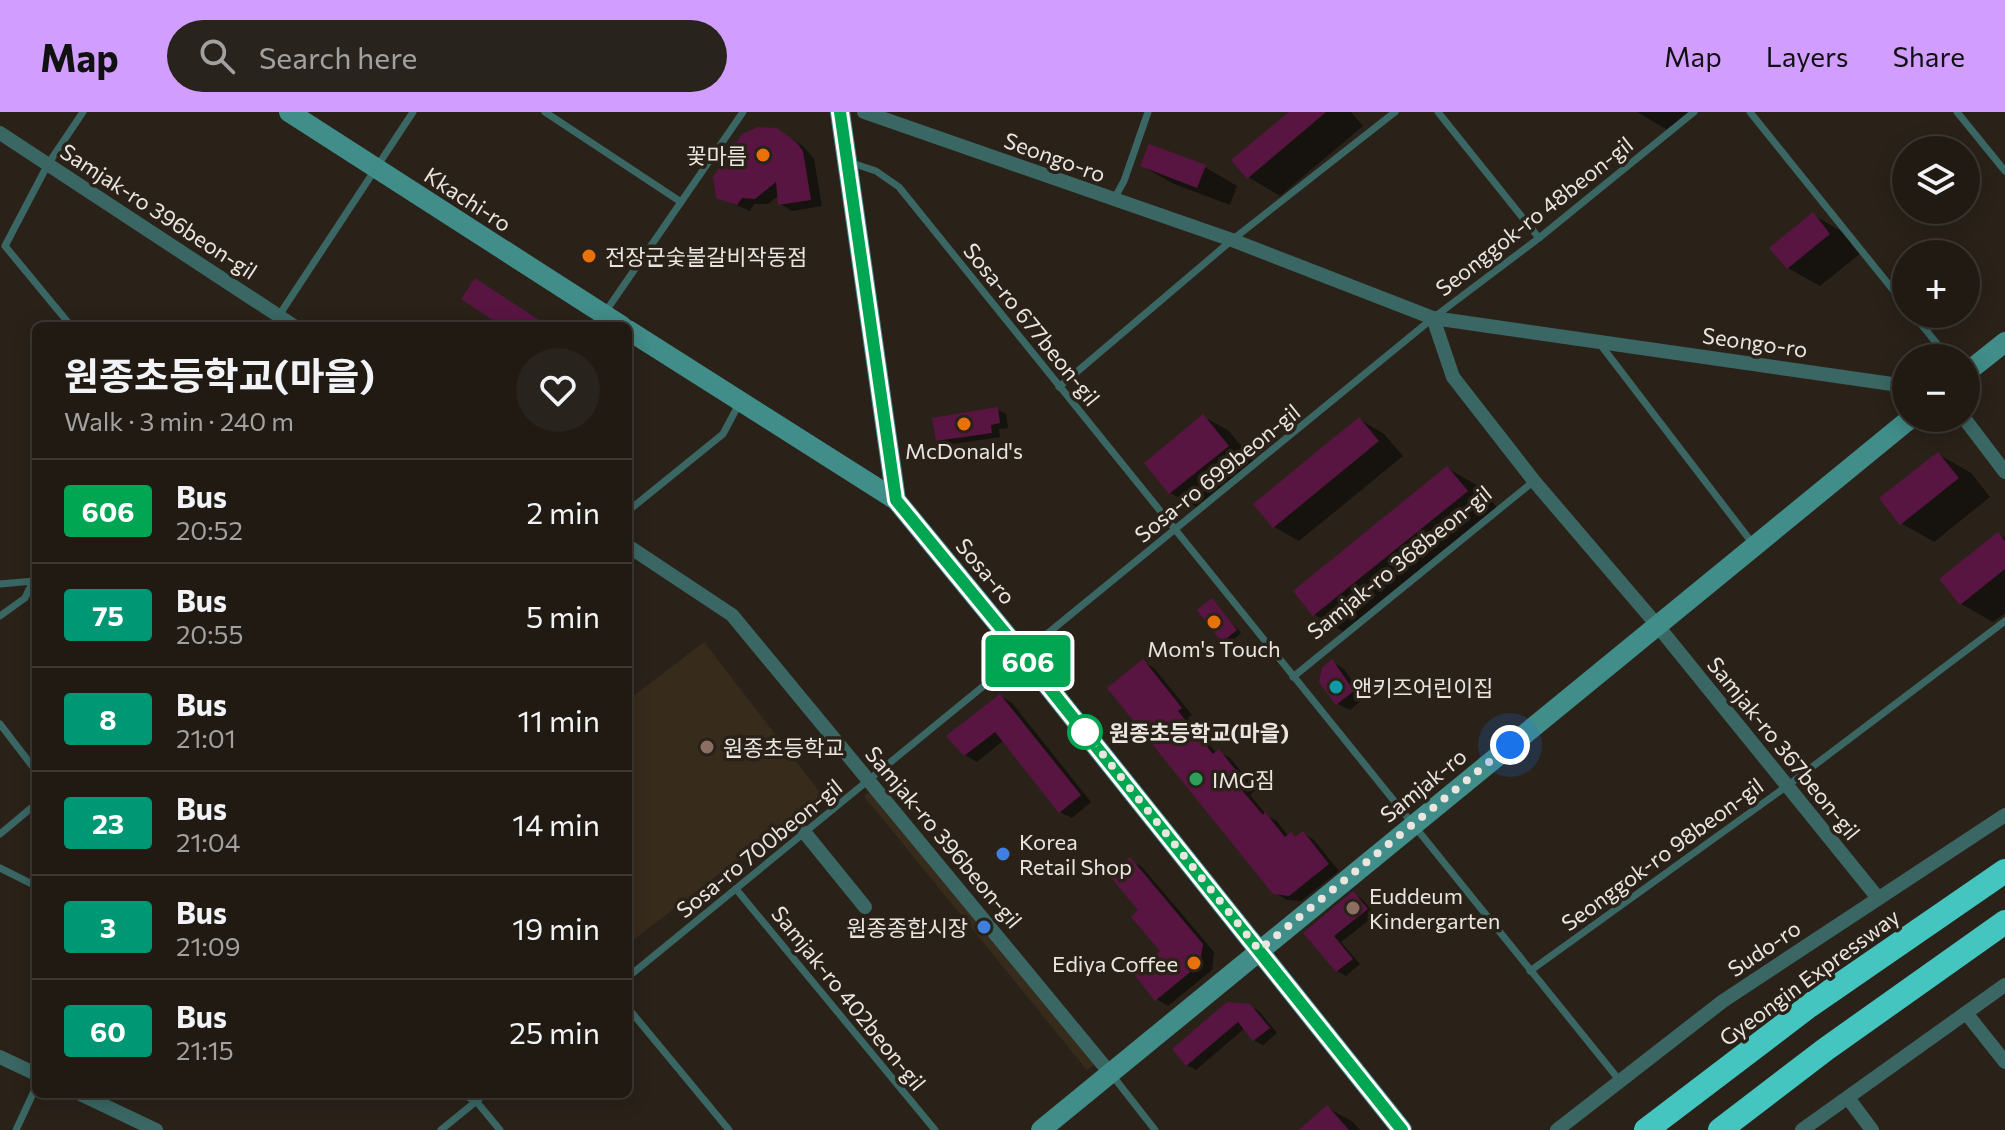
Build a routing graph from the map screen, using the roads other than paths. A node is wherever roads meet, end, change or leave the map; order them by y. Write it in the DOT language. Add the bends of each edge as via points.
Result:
graph roads {
  1 [pos="83,112"];
  2 [pos="289,112"];
  3 [pos="413,112"];
  4 [pos="545,112"];
  5 [pos="743,112"];
  6 [pos="840,112"];
  7 [pos="864,112"];
  8 [pos="1148,112"];
  9 [pos="1395,112"];
  10 [pos="1438,112"];
  11 [pos="1694,112"];
  12 [pos="1750,112"];
  13 [pos="1957,112"];
  14 [pos="0,133"];
  15 [pos="846,161"];
  16 [pos="48,164"];
  17 [pos="376,168"];
  18 [pos="2005,171"];
  19 [pos="1113,201"];
  20 [pos="681,202"];
  21 [pos="1539,238"];
  22 [pos="1232,240"];
  23 [pos="1892,289"];
  24 [pos="603,314"];
  25 [pos="1433,318"];
  26 [pos="275,321"];
  27 [pos="68,322"];
  28 [pos="616,322"];
  29 [pos="1924,328"];
  30 [pos="632,333"];
  31 [pos="1599,341"];
  32 [pos="2005,342"];
  33 [pos="1937,344"];
  34 [pos="1980,362"];
  35 [pos="1892,384"];
  36 [pos="1059,387"];
  37 [pos="740,402"];
  38 [pos="1894,432"];
  39 [pos="1975,432"];
  40 [pos="2005,472"];
  41 [pos="1534,481"];
  42 [pos="896,500"];
  43 [pos="632,508"];
  44 [pos="1175,531"];
  45 [pos="1754,545"];
  46 [pos="632,549"];
  47 [pos="32,581"];
  48 [pos="0,584"];
  49 [pos="32,585"];
  50 [pos="0,616"];
  51 [pos="2005,621"];
  52 [pos="1657,625"];
  53 [pos="1023,655"];
  54 [pos="1293,677"];
  55 [pos="0,724"];
  56 [pos="32,766"];
  57 [pos="868,781"];
  58 [pos="1787,786"];
  59 [pos="32,807"];
  60 [pos="2005,815"];
  61 [pos="1412,825"];
  62 [pos="805,833"];
  63 [pos="0,834"];
  64 [pos="0,868"];
  65 [pos="2005,871"];
  66 [pos="32,884"];
  67 [pos="736,889"];
  68 [pos="1878,898"];
  69 [pos="865,907"];
  70 [pos="2005,922"];
  71 [pos="1259,950"];
  72 [pos="1530,971"];
  73 [pos="632,974"];
  74 [pos="2005,985"];
  75 [pos="632,1013"];
  76 [pos="1966,1013"];
  77 [pos="0,1057"];
  78 [pos="2005,1062"];
  79 [pos="32,1072"];
  80 [pos="1110,1073"];
  81 [pos="1620,1081"];
  82 [pos="32,1096"];
  83 [pos="88,1098"];
  84 [pos="470,1098"];
  85 [pos="480,1098"];
  86 [pos="1848,1098"];
  87 [pos="476,1101"];
  88 [pos="16,1130"];
  89 [pos="156,1130"];
  90 [pos="441,1130"];
  91 [pos="500,1130"];
  92 [pos="729,1130"];
  93 [pos="935,1130"];
  94 [pos="1041,1130"];
  95 [pos="1155,1130"];
  96 [pos="1402,1130"];
  97 [pos="1557,1130"];
  98 [pos="1646,1130"];
  99 [pos="1720,1130"];
  100 [pos="1802,1130"];
  101 [pos="1872,1130"];
  1 -- 16 [label="lane"];
  2 -- 17 [label="street, Kkachi-ro"];
  3 -- 17 [label="lane"];
  4 -- 20 [label="lane"];
  5 -- 20 [label="lane"];
  6 -- 15 [label="street"];
  7 -- 19 [label="street, Seongo-ro"];
  8 -- 19 [label="lane"];
  9 -- 22 [label="lane"];
  10 -- 21 [label="lane"];
  11 -- 21 [label="lane, Seonggok-ro 48beon-gil"];
  12 -- 23 [label="lane"];
  13 -- 18 [label="lane"];
  14 -- 16 [label="street, Samjak-ro 396beon-gil"];
  15 -- 36 [label="lane, Sosa-ro 677beon-gil" via="876,171 899,187"];
  15 -- 42 [label="street"];
  16 -- 26 [label="street, Samjak-ro 396beon-gil"];
  16 -- 27 [label="lane" via="5,246"];
  17 -- 24 [label="street, Kkachi-ro"];
  17 -- 26 [label="lane"];
  19 -- 22 [label="street, Seongo-ro"];
  20 -- 24 [label="lane"];
  21 -- 25 [label="lane, Seonggok-ro 48beon-gil"];
  22 -- 25 [label="street, Seongo-ro"];
  22 -- 36 [label="lane"];
  24 -- 28 [label="street, Kkachi-ro"];
  25 -- 31 [label="street, Seongo-ro"];
  25 -- 41 [label="street" via="1453,377"];
  25 -- 44 [label="lane, Sosa-ro 699beon-gil"];
  29 -- 33 [label="lane"];
  30 -- 37 [label="street"];
  31 -- 35 [label="street, Seongo-ro"];
  31 -- 45 [label="lane"];
  32 -- 34 [label="street"];
  36 -- 44 [label="lane, Sosa-ro 677beon-gil"];
  37 -- 42 [label="street"];
  37 -- 43 [label="lane" via="723,434"];
  38 -- 45 [label="street, Samjak-ro"];
  39 -- 40 [label="street"];
  41 -- 52 [label="street"];
  41 -- 54 [label="lane, Samjak-ro 368beon-gil"];
  42 -- 53 [label="street, Sosa-ro"];
  44 -- 53 [label="lane, Sosa-ro 699beon-gil"];
  44 -- 54 [label="lane, Sosa-ro 677beon-gil"];
  45 -- 52 [label="street, Samjak-ro"];
  46 -- 57 [label="street, Samjak-ro 396beon-gil" via="732,615"];
  47 -- 48 [label="lane"];
  49 -- 50 [label="lane" via="25,598"];
  51 -- 58 [label="lane, Seonggok-ro 98beon-gil"];
  52 -- 58 [label="street, Samjak-ro 367beon-gil"];
  52 -- 61 [label="street, Samjak-ro"];
  53 -- 57 [label="lane, Sosa-ro 700beon-gil"];
  53 -- 71 [label="street, Sosa-ro"];
  54 -- 61 [label="lane, Sosa-ro 677beon-gil"];
  55 -- 56 [label="lane"];
  57 -- 62 [label="lane, Sosa-ro 700beon-gil"];
  57 -- 80 [label="street, Samjak-ro 396beon-gil"];
  58 -- 68 [label="street, Samjak-ro 367beon-gil"];
  58 -- 72 [label="lane, Seonggok-ro 98beon-gil"];
  59 -- 63 [label="lane"];
  60 -- 68 [label="street, Sudo-ro"];
  61 -- 71 [label="street, Samjak-ro"];
  61 -- 72 [label="lane, Sosa-ro 677beon-gil"];
  62 -- 67 [label="lane, Sosa-ro 700beon-gil"];
  62 -- 69 [label="street"];
  64 -- 66 [label="lane"];
  65 -- 98 [label="highway, Gyeongin Expressway" via="1809,1006"];
  67 -- 73 [label="lane, Sosa-ro 700beon-gil"];
  67 -- 93 [label="lane, Samjak-ro 402beon-gil"];
  68 -- 81 [label="street, Sudo-ro" via="1723,1001"];
  70 -- 99 [label="highway"];
  71 -- 80 [label="street, Samjak-ro"];
  71 -- 96 [label="street, Sosa-ro"];
  72 -- 81 [label="lane, Sosa-ro 677beon-gil"];
  74 -- 76 [label="street"];
  75 -- 92 [label="lane"];
  76 -- 78 [label="street"];
  76 -- 86 [label="street"];
  77 -- 79 [label="street"];
  80 -- 94 [label="street, Samjak-ro"];
  80 -- 95 [label="lane"];
  81 -- 97 [label="street, Sudo-ro"];
  82 -- 88 [label="lane"];
  83 -- 89 [label="street"];
  84 -- 87 [label="lane"];
  85 -- 87 [label="lane"];
  86 -- 100 [label="street"];
  86 -- 101 [label="street"];
  87 -- 90 [label="lane"];
  87 -- 91 [label="lane"];
}
